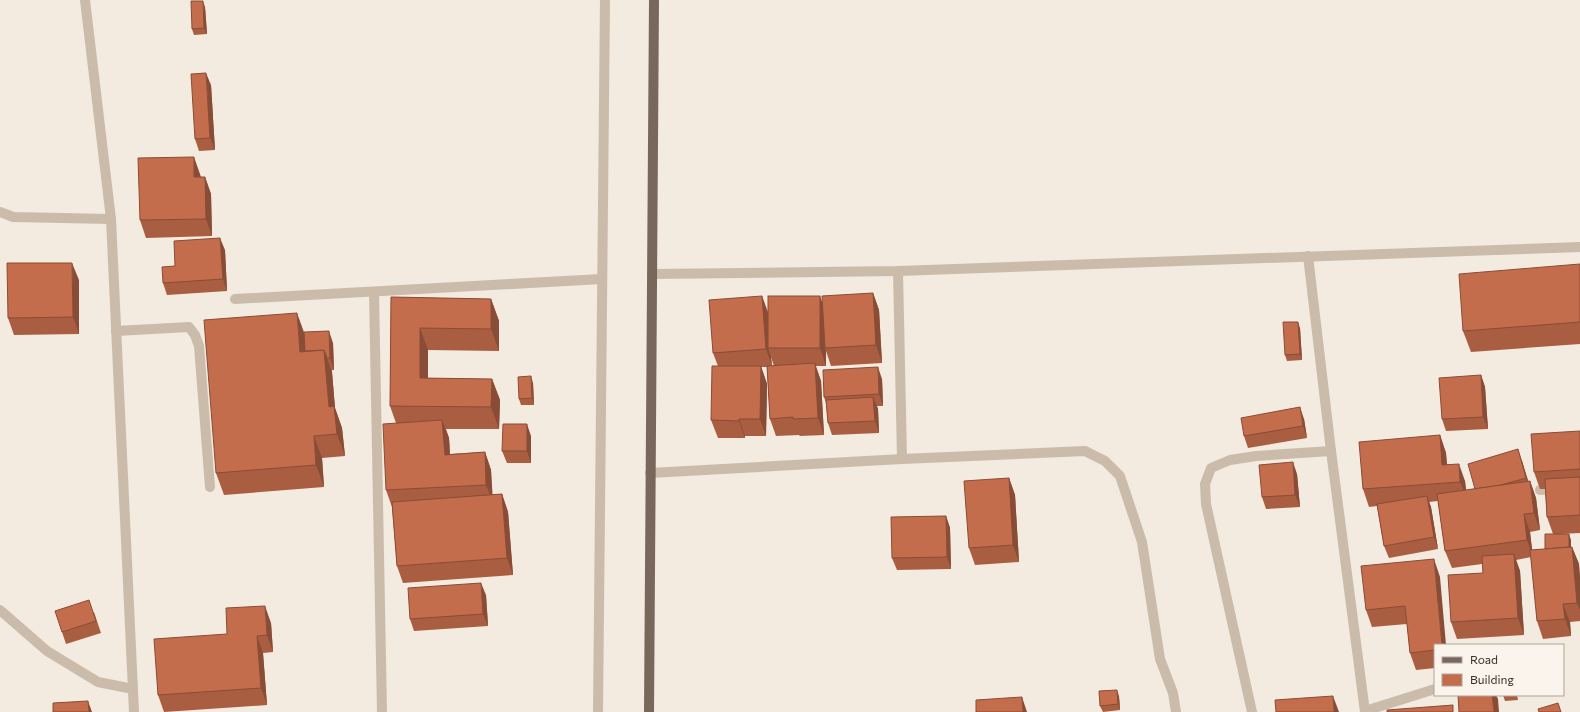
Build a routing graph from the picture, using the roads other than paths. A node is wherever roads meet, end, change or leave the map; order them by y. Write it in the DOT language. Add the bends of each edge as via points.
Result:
graph roads {
  1 [pos="85,0"];
  2 [pos="605,0"];
  3 [pos="654,0"];
  4 [pos="0,212"];
  5 [pos="111,219"];
  6 [pos="1580,247"];
  7 [pos="1308,256"];
  8 [pos="898,271"];
  9 [pos="652,274"];
  10 [pos="602,279"];
  11 [pos="374,292"];
  12 [pos="235,299"];
  13 [pos="116,331"];
  14 [pos="1331,451"];
  15 [pos="902,459"];
  16 [pos="650,473"];
  17 [pos="210,487"];
  18 [pos="1580,487"];
  19 [pos="1540,490"];
  20 [pos="0,610"];
  21 [pos="133,689"];
  22 [pos="1434,689"];
  23 [pos="1365,711"];
  24 [pos="134,712"];
  25 [pos="382,712"];
  26 [pos="598,712"];
  27 [pos="649,712"];
  28 [pos="1176,712"];
  29 [pos="1252,712"];
  1 -- 5 [label="street"];
  2 -- 10 [label="street"];
  3 -- 9 [label="main road"];
  4 -- 5 [label="street" via="13,217"];
  5 -- 13 [label="street"];
  6 -- 7 [label="street"];
  7 -- 8 [label="street"];
  7 -- 14 [label="street"];
  8 -- 9 [label="street"];
  8 -- 15 [label="street"];
  9 -- 16 [label="main road"];
  10 -- 11 [label="street"];
  10 -- 26 [label="street"];
  11 -- 12 [label="street"];
  11 -- 25 [label="street"];
  13 -- 17 [label="street" via="189,327 195,335 199,346"];
  13 -- 21 [label="street"];
  14 -- 23 [label="street"];
  14 -- 29 [label="street" via="1230,460 1211,468 1205,484 1206,504"];
  15 -- 16 [label="street"];
  15 -- 28 [label="street" via="1085,451 1104,461 1120,476 1142,542 1160,659 1173,692"];
  16 -- 27 [label="main road"];
  18 -- 19 [label="street"];
  20 -- 21 [label="street" via="46,651 98,682"];
  21 -- 24 [label="street"];
  22 -- 23 [label="street"];
}
